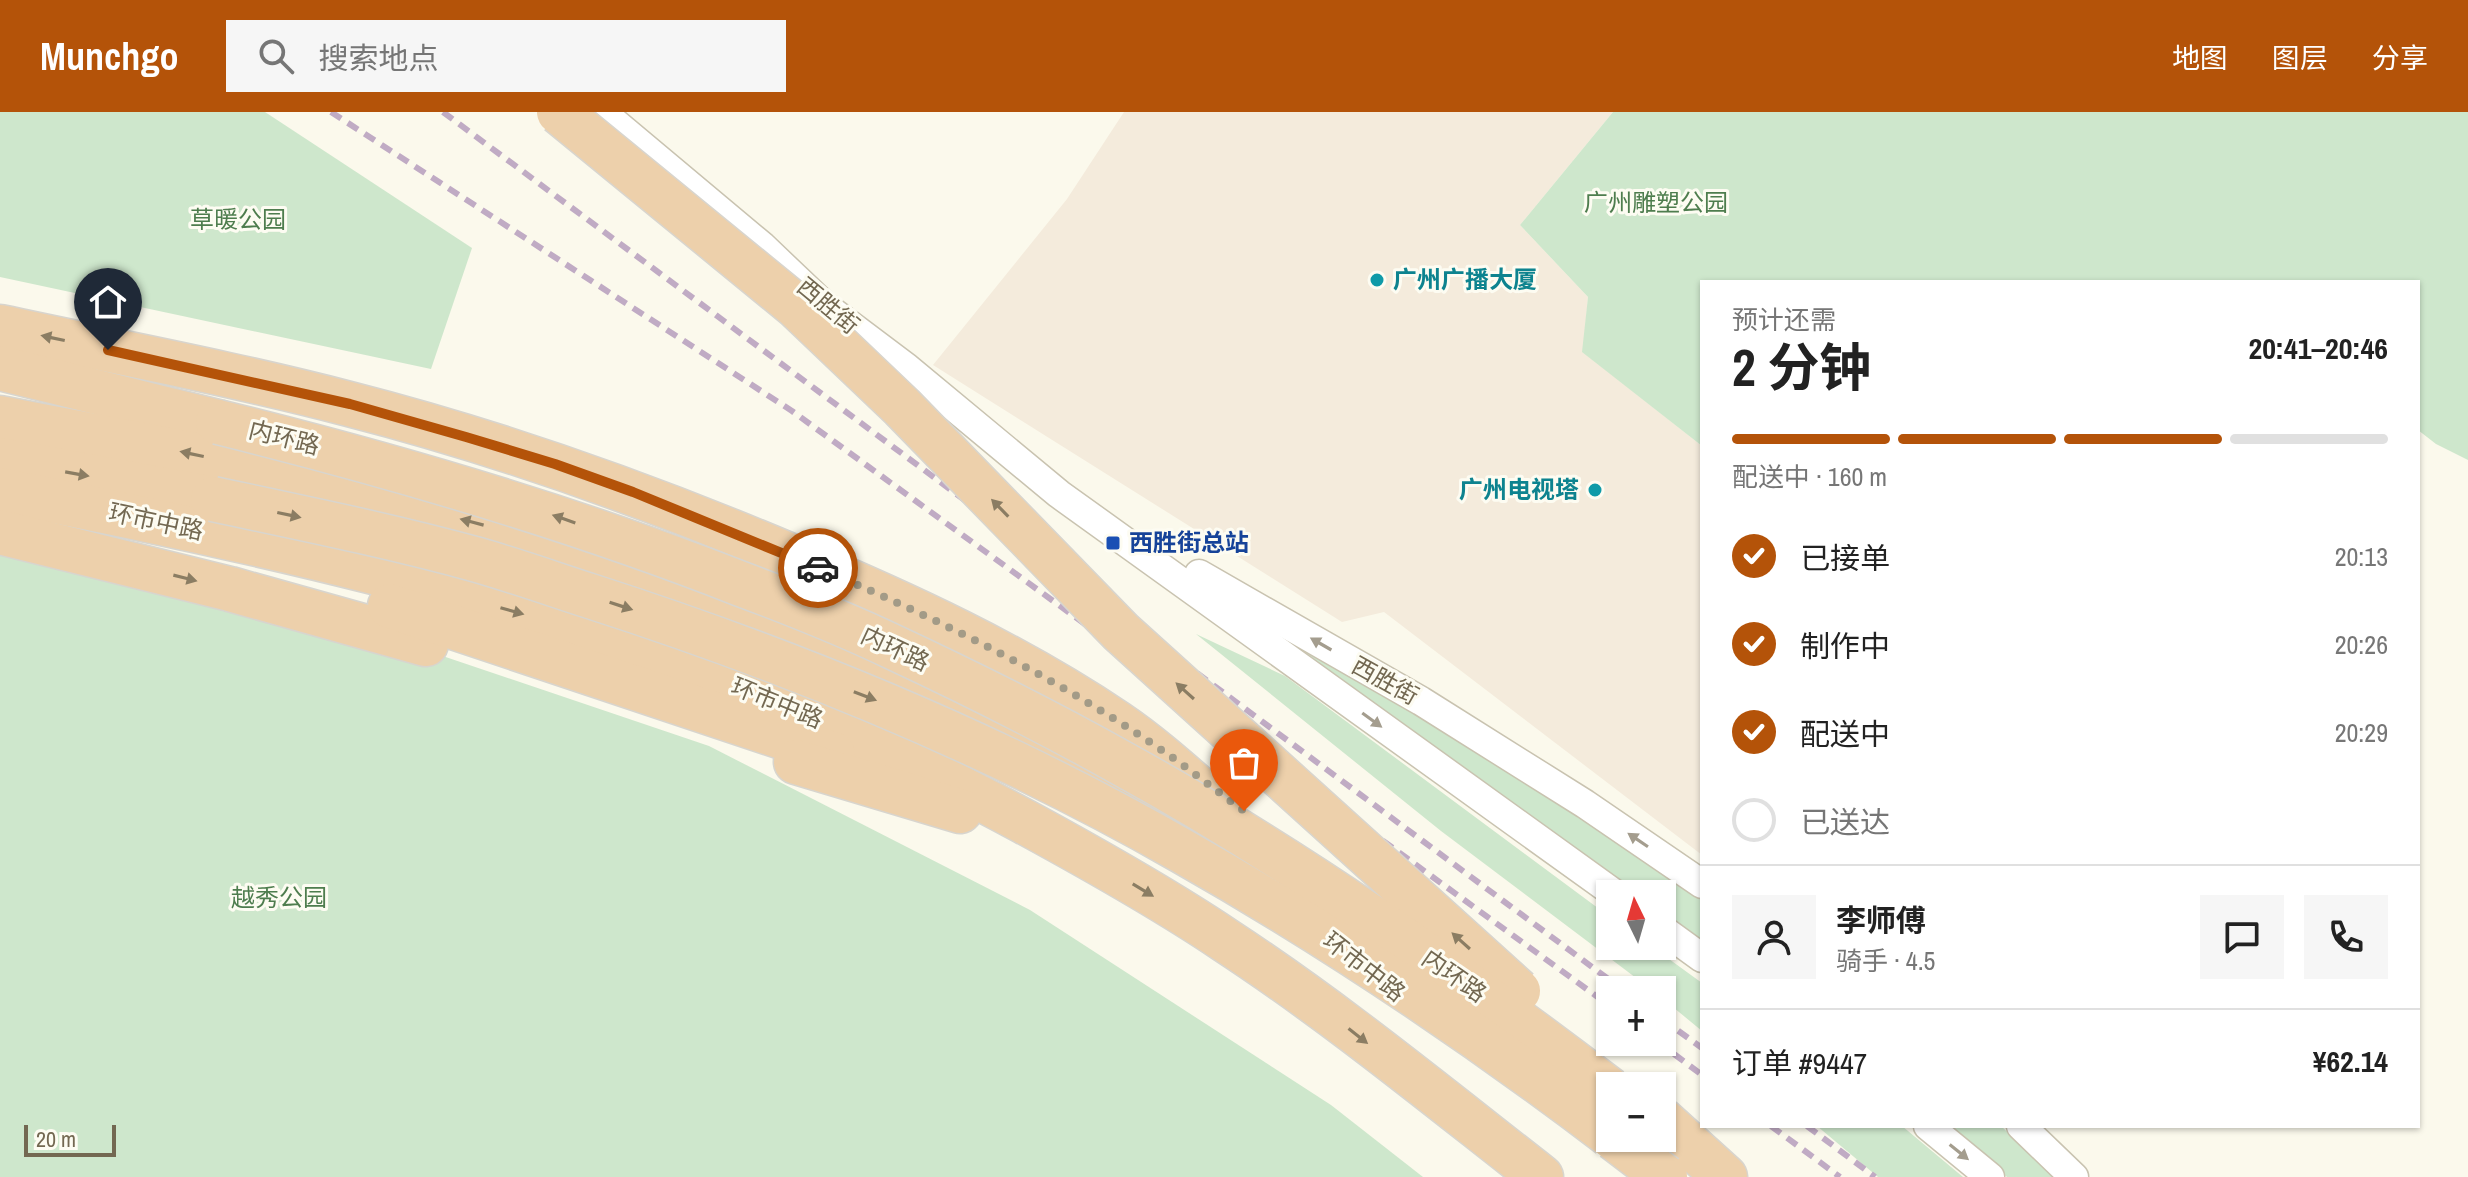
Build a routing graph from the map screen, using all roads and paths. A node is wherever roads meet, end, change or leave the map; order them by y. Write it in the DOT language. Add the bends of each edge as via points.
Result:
graph roads {
  1 [pos="559,112"];
  2 [pos="602,112"];
  3 [pos="0,327"];
  4 [pos="0,368"];
  5 [pos="0,382"];
  6 [pos="0,418"];
  7 [pos="218,422"];
  8 [pos="0,460"];
  9 [pos="0,490"];
  10 [pos="1059,494"];
  11 [pos="0,507"];
  12 [pos="0,532"];
  13 [pos="1120,725"];
  14 [pos="1076,850"];
  15 [pos="1596,880"];
  16 [pos="1700,883"];
  17 [pos="1317,931"];
  18 [pos="1676,939"];
  19 [pos="1700,957"];
  20 [pos="1517,1029"];
  21 [pos="1486,1063"];
  22 [pos="1608,1072"];
  23 [pos="1596,1079"];
  24 [pos="1596,1096"];
  25 [pos="1596,1124"];
  26 [pos="1930,1128"];
  27 [pos="2023,1128"];
  28 [pos="1676,1133"];
  29 [pos="1676,1141"];
  30 [pos="1633,1152"];
  31 [pos="1664,1152"];
  32 [pos="1541,1177"];
  33 [pos="1632,1177"];
  34 [pos="1665,1177"];
  35 [pos="1695,1177"];
  36 [pos="1724,1177"];
  37 [pos="1990,1177"];
  38 [pos="2074,1177"];
  22 -- 1 [label="highway, one-way, bridge" via="1121,632 796,306"];
  2 -- 10 [label="street, 西胜街" via="826,307"];
  13 -- 3 [label="highway, 环市中路, one-way" via="933,619 746,537 581,474 350,404"];
  4 -- 7 [label="highway"];
  5 -- 7 [label="highway, 内环路"];
  17 -- 6 [label="highway, one-way" via="1135,800 1049,749 903,675 750,612 588,556 373,495"];
  23 -- 7 [label="highway, 内环路, one-way, bridge" via="1356,907 1190,802 890,645 687,562 540,511"];
  8 -- 25 [label="highway, 内环路, one-way, bridge" via="361,530 480,561 670,622 888,705 1182,850 1434,1006"];
  9 -- 14 [label="highway, 环市中路, one-way" via="325,560 608,640 818,720 959,786"];
  10 -- 15 [label="street, 西胜街, one-way"];
  16 -- 10 [label="street, 西胜街, one-way" via="1421,701"];
  11 -- 14 [label="highway" via="187,549 415,613 959,798"];
  12 -- 14 [label="highway, one-way" via="398,635"];
  13 -- 17 [label="highway, 环市中路" via="1242,829"];
  13 -- 20 [label="highway" via="1340,882"];
  14 -- 32 [label="highway, 环市中路, one-way" via="1224,939"];
  17 -- 21 [label="highway, 环市中路"];
  18 -- 19 [label="street"];
  20 -- 21 [label="highway"];
  20 -- 24 [label="highway"];
  21 -- 33 [label="highway, 环市中路"];
  26 -- 37 [label="street, one-way"];
  27 -- 38 [label="street"];
  28 -- 36 [label="highway"];
  29 -- 36 [label="highway"];
  30 -- 34 [label="highway, 内环路, bridge"];
  31 -- 35 [label="highway"];
}
